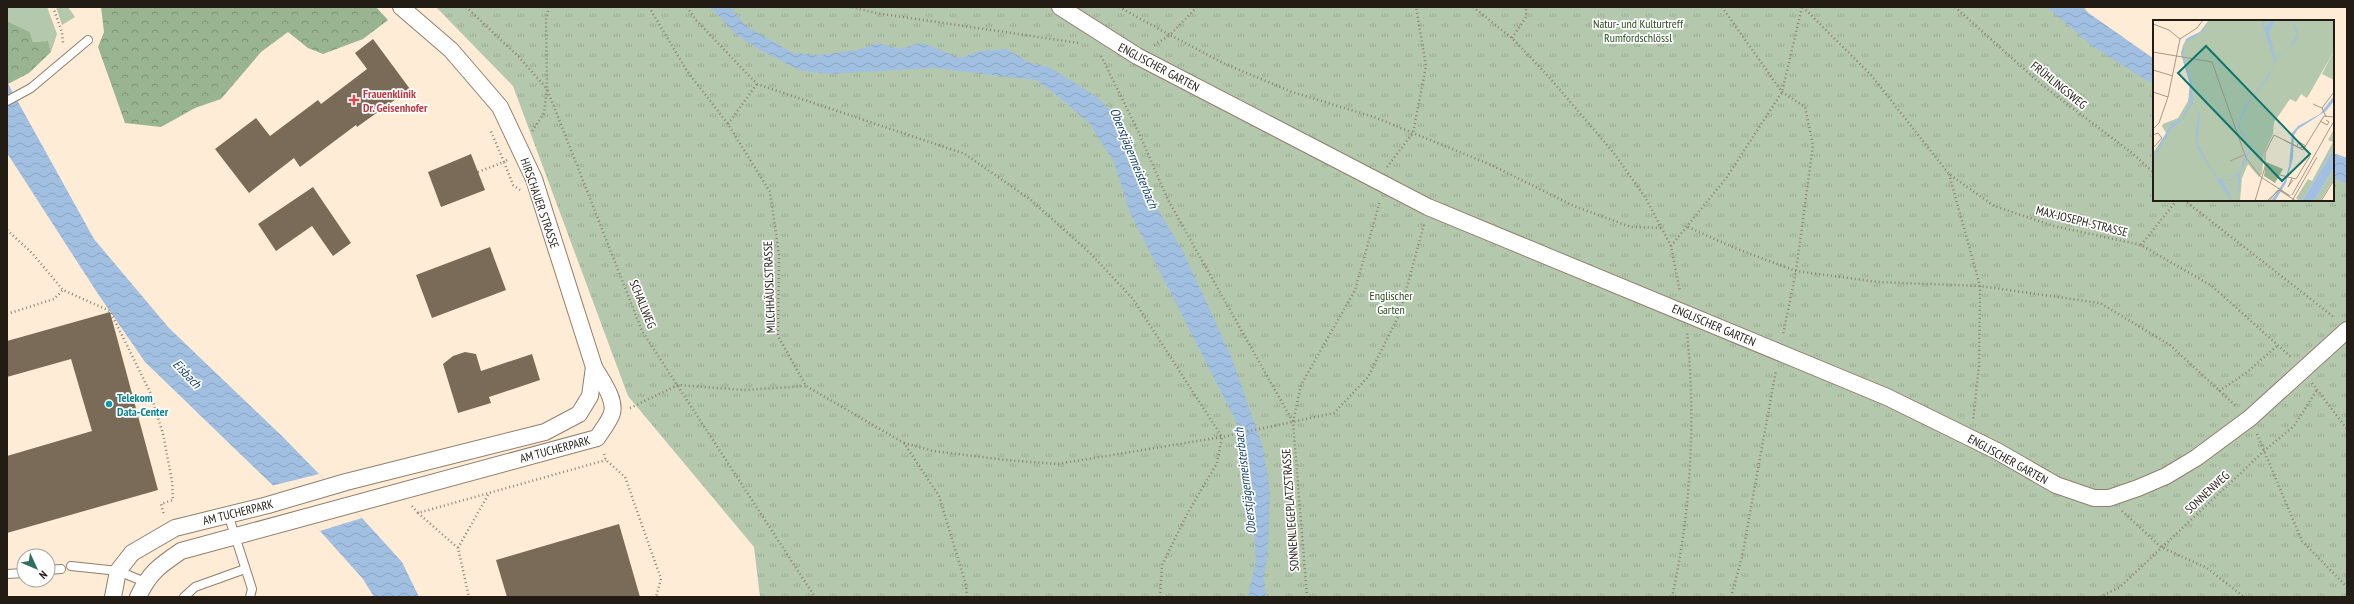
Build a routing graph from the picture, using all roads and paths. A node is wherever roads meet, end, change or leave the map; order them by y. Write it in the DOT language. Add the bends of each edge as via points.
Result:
graph roads {
  1 [pos="53,7"];
  2 [pos="401,7"];
  3 [pos="466,7"];
  4 [pos="549,7"];
  5 [pos="649,7"];
  6 [pos="686,7"];
  7 [pos="852,7"];
  8 [pos="1060,7"];
  9 [pos="1119,7"];
  10 [pos="1197,7"];
  11 [pos="1416,7"];
  12 [pos="1526,7"];
  13 [pos="1722,7"];
  14 [pos="1803,7"];
  15 [pos="1955,7"];
  16 [pos="1170,34"];
  17 [pos="1512,38"];
  18 [pos="88,40"];
  19 [pos="1079,43"];
  20 [pos="1101,56"];
  21 [pos="1137,56"];
  22 [pos="66,59"];
  23 [pos="757,84"];
  24 [pos="547,88"];
  25 [pos="1782,92"];
  26 [pos="7,101"];
  27 [pos="728,124"];
  28 [pos="1413,133"];
  29 [pos="521,148"];
  30 [pos="504,162"];
  31 [pos="478,172"];
  32 [pos="2153,172"];
  33 [pos="1949,174"];
  34 [pos="1384,184"];
  35 [pos="524,193"];
  36 [pos="2176,201"];
  37 [pos="2185,201"];
  38 [pos="1428,207"];
  39 [pos="1688,227"];
  40 [pos="1661,228"];
  41 [pos="7,230"];
  42 [pos="2141,244"];
  43 [pos="1671,246"];
  44 [pos="1796,272"];
  45 [pos="1980,286"];
  46 [pos="63,290"];
  47 [pos="7,314"];
  48 [pos="2344,326"];
  49 [pos="2277,346"];
  50 [pos="1780,352"];
  51 [pos="594,367"];
  52 [pos="2304,368"];
  53 [pos="678,385"];
  54 [pos="806,386"];
  55 [pos="2317,390"];
  56 [pos="2219,391"];
  57 [pos="612,406"];
  58 [pos="2250,418"];
  59 [pos="1293,422"];
  60 [pos="2347,429"];
  61 [pos="1222,437"];
  62 [pos="1971,438"];
  63 [pos="904,443"];
  64 [pos="2265,450"];
  65 [pos="403,490"];
  66 [pos="488,494"];
  67 [pos="2109,498"];
  68 [pos="228,514"];
  69 [pos="418,514"];
  70 [pos="165,519"];
  71 [pos="234,537"];
  72 [pos="2161,547"];
  73 [pos="458,548"];
  74 [pos="71,566"];
  75 [pos="56,569"];
  76 [pos="61,569"];
  77 [pos="245,569"];
  78 [pos="118,571"];
  79 [pos="145,582"];
  80 [pos="2347,587"];
  81 [pos="112,597"];
  82 [pos="138,597"];
  83 [pos="184,597"];
  84 [pos="250,597"];
  85 [pos="469,597"];
  86 [pos="656,597"];
  87 [pos="815,597"];
  88 [pos="968,597"];
  89 [pos="1160,597"];
  90 [pos="1307,597"];
  91 [pos="1732,597"];
  92 [pos="2100,597"];
  93 [pos="2244,597"];
  1 -- 22 [label="path" via="62,32"];
  2 -- 29 [label="street, HIRSCHAUER STRASSE" via="451,50 500,107"];
  3 -- 24 [label="path" via="519,57"];
  4 -- 24 [label="path, SCHALLWEG" via="546,18"];
  5 -- 27 [label="path, MILCHHÄUSLSTRASSE" via="687,71"];
  6 -- 23 [label="path"];
  7 -- 19 [label="path"];
  8 -- 21 [label="street, ENGLISCHER GARTEN"];
  9 -- 16 [label="path"];
  10 -- 16 [label="path"];
  11 -- 28 [label="path" via="1426,66"];
  12 -- 17 [label="path" via="1526,17"];
  13 -- 25 [label="path"];
  14 -- 25 [label="path"];
  14 -- 33 [label="path, MAX-JOSEPH-STRASSE" via="1871,75"];
  15 -- 32 [label="path, FRÜHLINGSWEG" via="2042,85 2132,153"];
  16 -- 21 [label="path"];
  16 -- 28 [label="path" via="1225,64 1292,92 1374,117"];
  18 -- 22 [label="lane"];
  20 -- 59 [label="path" via="1168,200"];
  21 -- 34 [label="street, ENGLISCHER GARTEN"];
  22 -- 26 [label="lane" via="31,88"];
  23 -- 27 [label="path"];
  23 -- 61 [label="path" via="965,154 1031,200 1090,252 1133,299"];
  24 -- 29 [label="path" via="544,113"];
  24 -- 53 [label="path, SCHALLWEG" via="642,331"];
  25 -- 39 [label="path" via="1727,177"];
  25 -- 44 [label="path" via="1805,107 1814,145"];
  27 -- 54 [label="path, MILCHHÄUSLSTRASSE" via="770,192 779,255 778,336"];
  28 -- 34 [label="path" via="1385,169"];
  28 -- 40 [label="path" via="1489,164 1581,208 1631,227"];
  29 -- 30 [label="path"];
  29 -- 51 [label="street, HIRSCHAUER STRASSE" via="534,179"];
  30 -- 31 [label="path"];
  30 -- 35 [label="path" via="512,185"];
  33 -- 42 [label="path, MAX-JOSEPH-STRASSE" via="1994,206 2054,226"];
  33 -- 45 [label="path"];
  34 -- 38 [label="street, ENGLISCHER GARTEN"];
  34 -- 59 [label="path" via="1355,290 1301,386"];
  36 -- 42 [label="path"];
  37 -- 48 [label="path"];
  38 -- 50 [label="street, ENGLISCHER GARTEN"];
  38 -- 59 [label="path" via="1400,313 1368,377 1334,412"];
  39 -- 43 [label="path"];
  39 -- 44 [label="path"];
  41 -- 46 [label="path" via="32,253"];
  42 -- 49 [label="path, MAX-JOSEPH-STRASSE" via="2212,286"];
  44 -- 45 [label="path" via="1878,282"];
  44 -- 50 [label="path"];
  45 -- 56 [label="path" via="2100,303 2170,345"];
  45 -- 62 [label="path" via="1979,366"];
  46 -- 47 [label="path" via="54,299"];
  46 -- 70 [label="path" via="110,311 150,392 163,434 172,481 173,500 161,504"];
  48 -- 52 [label="street, ENGLISCHER GARTEN"];
  49 -- 52 [label="path, MAX-JOSEPH-STRASSE"];
  49 -- 56 [label="path" via="2246,373"];
  50 -- 62 [label="street, ENGLISCHER GARTEN" via="1887,397"];
  50 -- 91 [label="path" via="1742,557"];
  51 -- 57 [label="street" via="608,391"];
  51 -- 68 [label="street, AM TUCHERPARK" via="590,396 579,414 545,432"];
  52 -- 55 [label="path, MAX-JOSEPH-STRASSE"];
  52 -- 58 [label="street, ENGLISCHER GARTEN"];
  53 -- 54 [label="path" via="744,390"];
  53 -- 57 [label="path" via="630,408"];
  53 -- 87 [label="path, SCHALLWEG"];
  54 -- 63 [label="path"];
  55 -- 60 [label="path, MAX-JOSEPH-STRASSE"];
  55 -- 64 [label="path, SONNENWEG" via="2294,426"];
  56 -- 58 [label="path"];
  57 -- 65 [label="street, AM TUCHERPARK" via="612,415 597,438"];
  58 -- 64 [label="path"];
  58 -- 67 [label="street, ENGLISCHER GARTEN" via="2196,458 2166,476"];
  59 -- 61 [label="path"];
  59 -- 90 [label="path, SONNENLIEGEPLATZSTRASSE"];
  61 -- 63 [label="path" via="1056,464 940,452"];
  61 -- 89 [label="path" via="1217,463 1186,516 1162,565"];
  62 -- 67 [label="street, ENGLISCHER GARTEN" via="2056,485 2094,498"];
  63 -- 88 [label="path" via="939,496"];
  64 -- 72 [label="path, SONNENWEG"];
  64 -- 80 [label="path" via="2302,541"];
  65 -- 69 [label="path" via="405,498"];
  65 -- 71 [label="street, AM TUCHERPARK"];
  66 -- 69 [label="path"];
  66 -- 73 [label="path"];
  66 -- 86 [label="path" via="606,460 625,478 661,579"];
  67 -- 72 [label="path"];
  68 -- 71 [label="lane"];
  68 -- 78 [label="street, AM TUCHERPARK" via="175,528 132,553"];
  69 -- 73 [label="path"];
  71 -- 77 [label="lane"];
  71 -- 79 [label="street, AM TUCHERPARK" via="181,551 155,568"];
  72 -- 92 [label="path, SONNENWEG" via="2120,587"];
  72 -- 93 [label="path" via="2207,568"];
  73 -- 85 [label="path"];
  74 -- 78 [label="lane"];
  75 -- 76 [label="lane"];
  77 -- 83 [label="lane" via="195,588"];
  77 -- 84 [label="lane" via="252,589"];
  78 -- 79 [label="lane"];
  78 -- 81 [label="street, AM TUCHERPARK"];
  79 -- 82 [label="street, AM TUCHERPARK"];
}
